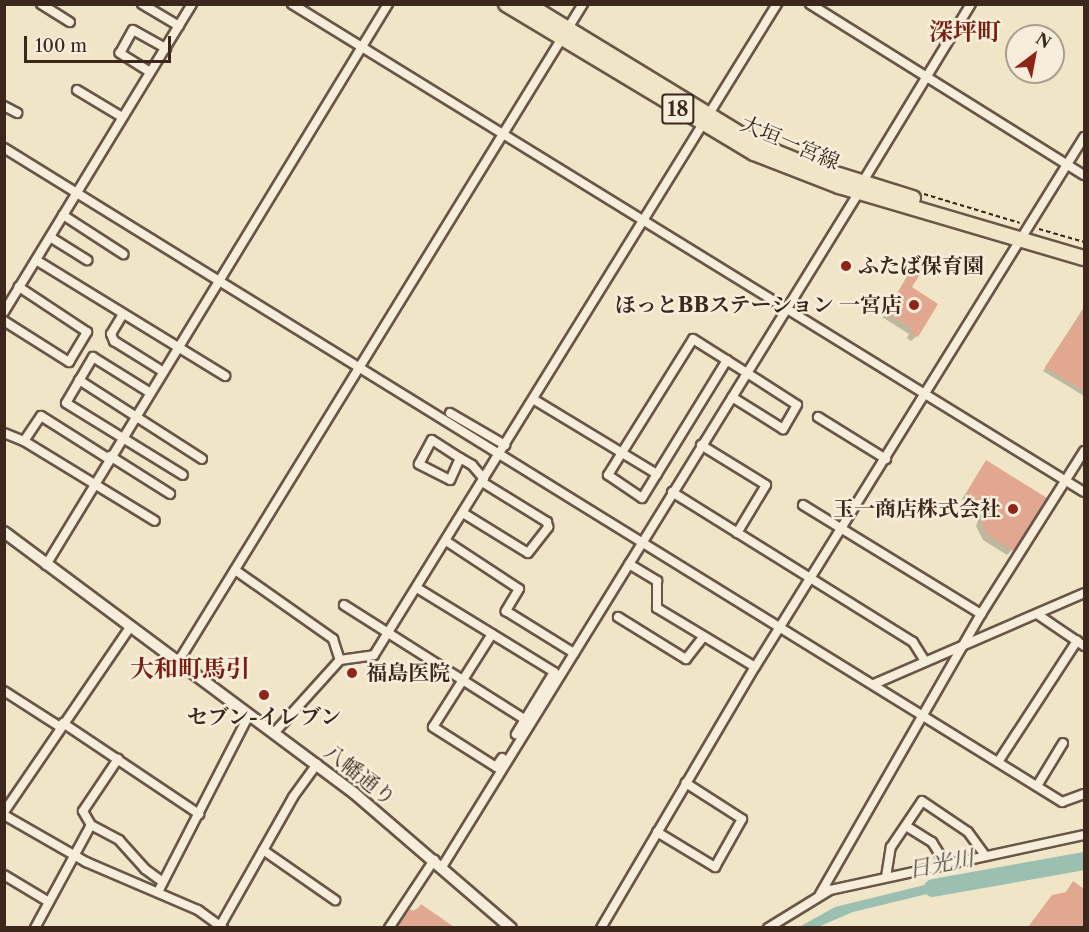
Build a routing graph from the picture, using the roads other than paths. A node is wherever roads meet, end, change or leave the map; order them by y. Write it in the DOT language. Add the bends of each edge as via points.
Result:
graph roads {
  1 [pos="41,4"];
  2 [pos="142,4"];
  3 [pos="192,4"];
  4 [pos="292,4"];
  5 [pos="388,4"];
  6 [pos="506,4"];
  7 [pos="527,4"];
  8 [pos="583,4"];
  9 [pos="777,4"];
  10 [pos="810,4"];
  11 [pos="971,4"];
  12 [pos="70,22"];
  13 [pos="179,26"];
  14 [pos="565,34"];
  15 [pos="361,47"];
  16 [pos="166,48"];
  17 [pos="150,72"];
  18 [pos="927,77"];
  19 [pos="77,90"];
  20 [pos="4,106"];
  21 [pos="17,113"];
  22 [pos="122,117"];
  23 [pos="706,121"];
  24 [pos="502,134"];
  25 [pos="1084,137"];
  26 [pos="4,148"];
  27 [pos="1068,165"];
  28 [pos="1084,175"];
  29 [pos="861,188"];
  30 [pos="76,194"];
  31 [pos="63,215"];
  32 [pos="643,220"];
  33 [pos="1026,232"];
  34 [pos="50,237"];
  35 [pos="1084,249"];
  36 [pos="123,254"];
  37 [pos="1084,258"];
  38 [pos="36,260"];
  39 [pos="87,260"];
  40 [pos="218,281"];
  41 [pos="20,287"];
  42 [pos="785,308"];
  43 [pos="4,312"];
  44 [pos="123,314"];
  45 [pos="4,321"];
  46 [pos="177,348"];
  47 [pos="727,360"];
  48 [pos="359,367"];
  49 [pos="162,371"];
  50 [pos="747,373"];
  51 [pos="225,376"];
  52 [pos="79,380"];
  53 [pos="149,392"];
  54 [pos="926,394"];
  55 [pos="732,397"];
  56 [pos="533,399"];
  57 [pos="450,412"];
  58 [pos="134,416"];
  59 [pos="818,417"];
  60 [pos="4,433"];
  61 [pos="122,438"];
  62 [pos="24,441"];
  63 [pos="702,445"];
  64 [pos="502,449"];
  65 [pos="621,451"];
  66 [pos="1084,451"];
  67 [pos="110,458"];
  68 [pos="460,458"];
  69 [pos="202,459"];
  70 [pos="886,459"];
  71 [pos="657,474"];
  72 [pos="183,475"];
  73 [pos="1066,480"];
  74 [pos="483,481"];
  75 [pos="94,483"];
  76 [pos="672,492"];
  77 [pos="1084,492"];
  78 [pos="170,494"];
  79 [pos="802,505"];
  80 [pos="463,513"];
  81 [pos="155,521"];
  82 [pos="843,528"];
  83 [pos="4,532"];
  84 [pos="737,533"];
  85 [pos="644,540"];
  86 [pos="446,541"];
  87 [pos="629,564"];
  88 [pos="46,565"];
  89 [pos="235,570"];
  90 [pos="812,579"];
  91 [pos="417,588"];
  92 [pos="1084,593"];
  93 [pos="344,605"];
  94 [pos="981,614"];
  95 [pos="1037,614"];
  96 [pos="618,617"];
  97 [pos="781,625"];
  98 [pos="130,627"];
  99 [pos="389,632"];
  100 [pos="492,634"];
  101 [pos="703,637"];
  102 [pos="1081,644"];
  103 [pos="964,645"];
  104 [pos="574,653"];
  105 [pos="340,660"];
  106 [pos="925,661"];
  107 [pos="178,662"];
  108 [pos="755,667"];
  109 [pos="463,680"];
  110 [pos="874,684"];
  111 [pos="4,691"];
  112 [pos="249,715"];
  113 [pos="926,716"];
  114 [pos="524,719"];
  115 [pos="61,725"];
  116 [pos="274,734"];
  117 [pos="1063,743"];
  118 [pos="118,759"];
  119 [pos="999,762"];
  120 [pos="317,764"];
  121 [pos="686,783"];
  122 [pos="1037,786"];
  123 [pos="1084,794"];
  124 [pos="4,814"];
  125 [pos="199,814"];
  126 [pos="91,825"];
  127 [pos="906,826"];
  128 [pos="657,832"];
  129 [pos="1084,835"];
  130 [pos="263,850"];
  131 [pos="985,855"];
  132 [pos="74,856"];
  133 [pos="438,864"];
  134 [pos="946,864"];
  135 [pos="4,875"];
  136 [pos="886,877"];
  137 [pos="163,882"];
  138 [pos="158,892"];
  139 [pos="819,894"];
  140 [pos="334,900"];
  141 [pos="49,902"];
  142 [pos="35,927"];
  143 [pos="220,927"];
  144 [pos="389,927"];
  145 [pos="511,927"];
  146 [pos="601,927"];
  147 [pos="768,927"];
  1 -- 12 [label="street"];
  2 -- 13 [label="street"];
  3 -- 13 [label="street"];
  4 -- 15 [label="street"];
  5 -- 15 [label="street"];
  6 -- 14 [label="main road, 大垣一宮線 / 18"];
  7 -- 14 [label="main road, 大垣一宮線 / 18"];
  8 -- 14 [label="street"];
  9 -- 23 [label="street"];
  10 -- 18 [label="street"];
  11 -- 18 [label="street"];
  13 -- 16 [label="street"];
  14 -- 23 [label="main road, 大垣一宮線 / 18"];
  14 -- 24 [label="street"];
  15 -- 24 [label="street"];
  15 -- 40 [label="street"];
  16 -- 17 [label="street"];
  16 -- 17 [label="street" via="133,30 120,54"];
  17 -- 22 [label="street"];
  18 -- 27 [label="street"];
  18 -- 29 [label="street"];
  19 -- 22 [label="street"];
  20 -- 21 [label="street"];
  22 -- 30 [label="street"];
  23 -- 29 [label="main road, 大垣一宮線 / 18"];
  23 -- 32 [label="street"];
  24 -- 32 [label="street"];
  24 -- 48 [label="street"];
  25 -- 27 [label="street"];
  26 -- 30 [label="street"];
  27 -- 28 [label="street"];
  27 -- 33 [label="street"];
  29 -- 33 [label="main road, 大垣一宮線 / 18"];
  29 -- 42 [label="street"];
  30 -- 31 [label="street"];
  30 -- 40 [label="street"];
  31 -- 34 [label="street"];
  31 -- 36 [label="street"];
  32 -- 42 [label="street"];
  32 -- 56 [label="street"];
  33 -- 35 [label="main road, 大垣一宮線 / 18"];
  33 -- 37 [label="main road, 大垣一宮線 / 18"];
  33 -- 54 [label="street"];
  34 -- 38 [label="street"];
  34 -- 39 [label="street"];
  38 -- 41 [label="street"];
  38 -- 44 [label="street"];
  40 -- 46 [label="street"];
  40 -- 48 [label="street"];
  41 -- 43 [label="street"];
  41 -- 45 [label="street" via="87,332 69,362"];
  42 -- 50 [label="street"];
  42 -- 54 [label="street"];
  44 -- 46 [label="street"];
  44 -- 49 [label="street" via="111,334 114,341"];
  46 -- 49 [label="street"];
  46 -- 51 [label="street"];
  47 -- 50 [label="street"];
  47 -- 65 [label="street" via="693,339"];
  47 -- 71 [label="street"];
  48 -- 64 [label="street"];
  48 -- 89 [label="street"];
  49 -- 53 [label="street"];
  50 -- 55 [label="street"];
  50 -- 55 [label="street" via="797,405 783,429"];
  52 -- 53 [label="street" via="93,357"];
  52 -- 58 [label="street"];
  52 -- 61 [label="street" via="66,403"];
  53 -- 58 [label="street"];
  54 -- 70 [label="street"];
  54 -- 73 [label="street"];
  55 -- 63 [label="street"];
  56 -- 64 [label="street"];
  56 -- 65 [label="street"];
  57 -- 64 [label="street"];
  58 -- 61 [label="street"];
  58 -- 69 [label="street"];
  59 -- 70 [label="street"];
  60 -- 62 [label="street"];
  61 -- 67 [label="street"];
  61 -- 72 [label="street"];
  62 -- 67 [label="street" via="41,416"];
  62 -- 75 [label="street"];
  63 -- 76 [label="street"];
  63 -- 84 [label="street" via="766,485"];
  64 -- 74 [label="street"];
  64 -- 85 [label="street"];
  65 -- 71 [label="street"];
  65 -- 71 [label="street" via="608,474 642,498"];
  66 -- 73 [label="street"];
  67 -- 75 [label="street"];
  67 -- 78 [label="street"];
  68 -- 68 [label="street" via="432,440 419,464 450,480"];
  68 -- 74 [label="street"];
  70 -- 82 [label="street"];
  73 -- 77 [label="street"];
  73 -- 94 [label="street"];
  74 -- 80 [label="street"];
  74 -- 80 [label="street" via="547,522 548,527 528,553"];
  75 -- 81 [label="street"];
  75 -- 88 [label="street"];
  76 -- 84 [label="street"];
  76 -- 85 [label="street"];
  79 -- 82 [label="street"];
  80 -- 86 [label="street"];
  82 -- 90 [label="street"];
  82 -- 94 [label="street"];
  83 -- 88 [label="street, 八幡通り"];
  84 -- 90 [label="street"];
  85 -- 87 [label="street"];
  85 -- 97 [label="street"];
  86 -- 91 [label="street"];
  86 -- 104 [label="street" via="519,589 506,611"];
  87 -- 101 [label="street" via="657,581 657,608"];
  87 -- 104 [label="street"];
  88 -- 98 [label="street, 八幡通り"];
  89 -- 105 [label="street" via="333,639"];
  89 -- 107 [label="street"];
  90 -- 97 [label="street"];
  90 -- 106 [label="street" via="913,642"];
  91 -- 99 [label="street"];
  91 -- 100 [label="street"];
  92 -- 95 [label="street"];
  93 -- 99 [label="street"];
  94 -- 103 [label="street"];
  95 -- 102 [label="street"];
  95 -- 103 [label="street"];
  96 -- 101 [label="street" via="686,659"];
  97 -- 108 [label="street"];
  97 -- 110 [label="street"];
  98 -- 107 [label="street, 八幡通り"];
  98 -- 115 [label="street"];
  99 -- 105 [label="street" via="374,656"];
  99 -- 109 [label="street"];
  100 -- 109 [label="street"];
  100 -- 114 [label="street" via="554,672"];
  101 -- 108 [label="street"];
  102 -- 119 [label="street"];
  103 -- 106 [label="street"];
  103 -- 113 [label="street"];
  104 -- 133 [label="street"];
  105 -- 116 [label="street"];
  106 -- 110 [label="street"];
  107 -- 112 [label="street, 八幡通り"];
  108 -- 121 [label="street"];
  109 -- 114 [label="street"];
  109 -- 114 [label="street" via="433,727 496,767"];
  110 -- 113 [label="street"];
  111 -- 115 [label="street"];
  112 -- 116 [label="street, 八幡通り"];
  112 -- 125 [label="street"];
  113 -- 119 [label="street"];
  113 -- 139 [label="street"];
  115 -- 118 [label="street"];
  115 -- 124 [label="street"];
  116 -- 120 [label="street, 八幡通り"];
  117 -- 122 [label="street"];
  118 -- 125 [label="street"];
  118 -- 126 [label="street" via="83,811"];
  119 -- 122 [label="street"];
  120 -- 130 [label="street"];
  120 -- 133 [label="street, 八幡通り"];
  121 -- 128 [label="street"];
  121 -- 128 [label="street" via="742,819 715,867"];
  122 -- 123 [label="street" via="1062,802"];
  124 -- 132 [label="street"];
  125 -- 137 [label="street"];
  126 -- 132 [label="street"];
  126 -- 137 [label="street" via="119,840 145,870"];
  127 -- 131 [label="street" via="922,801 968,832"];
  127 -- 134 [label="street" via="932,842"];
  127 -- 136 [label="street" via="891,847"];
  128 -- 146 [label="street"];
  129 -- 131 [label="street"];
  130 -- 140 [label="street"];
  130 -- 143 [label="street"];
  131 -- 134 [label="street"];
  132 -- 138 [label="street"];
  132 -- 141 [label="street"];
  133 -- 144 [label="street"];
  133 -- 145 [label="street, 八幡通り"];
  134 -- 136 [label="street"];
  135 -- 141 [label="street"];
  136 -- 139 [label="street"];
  137 -- 138 [label="street"];
  138 -- 143 [label="street" via="198,910"];
  139 -- 147 [label="street"];
  141 -- 142 [label="street"];
}
